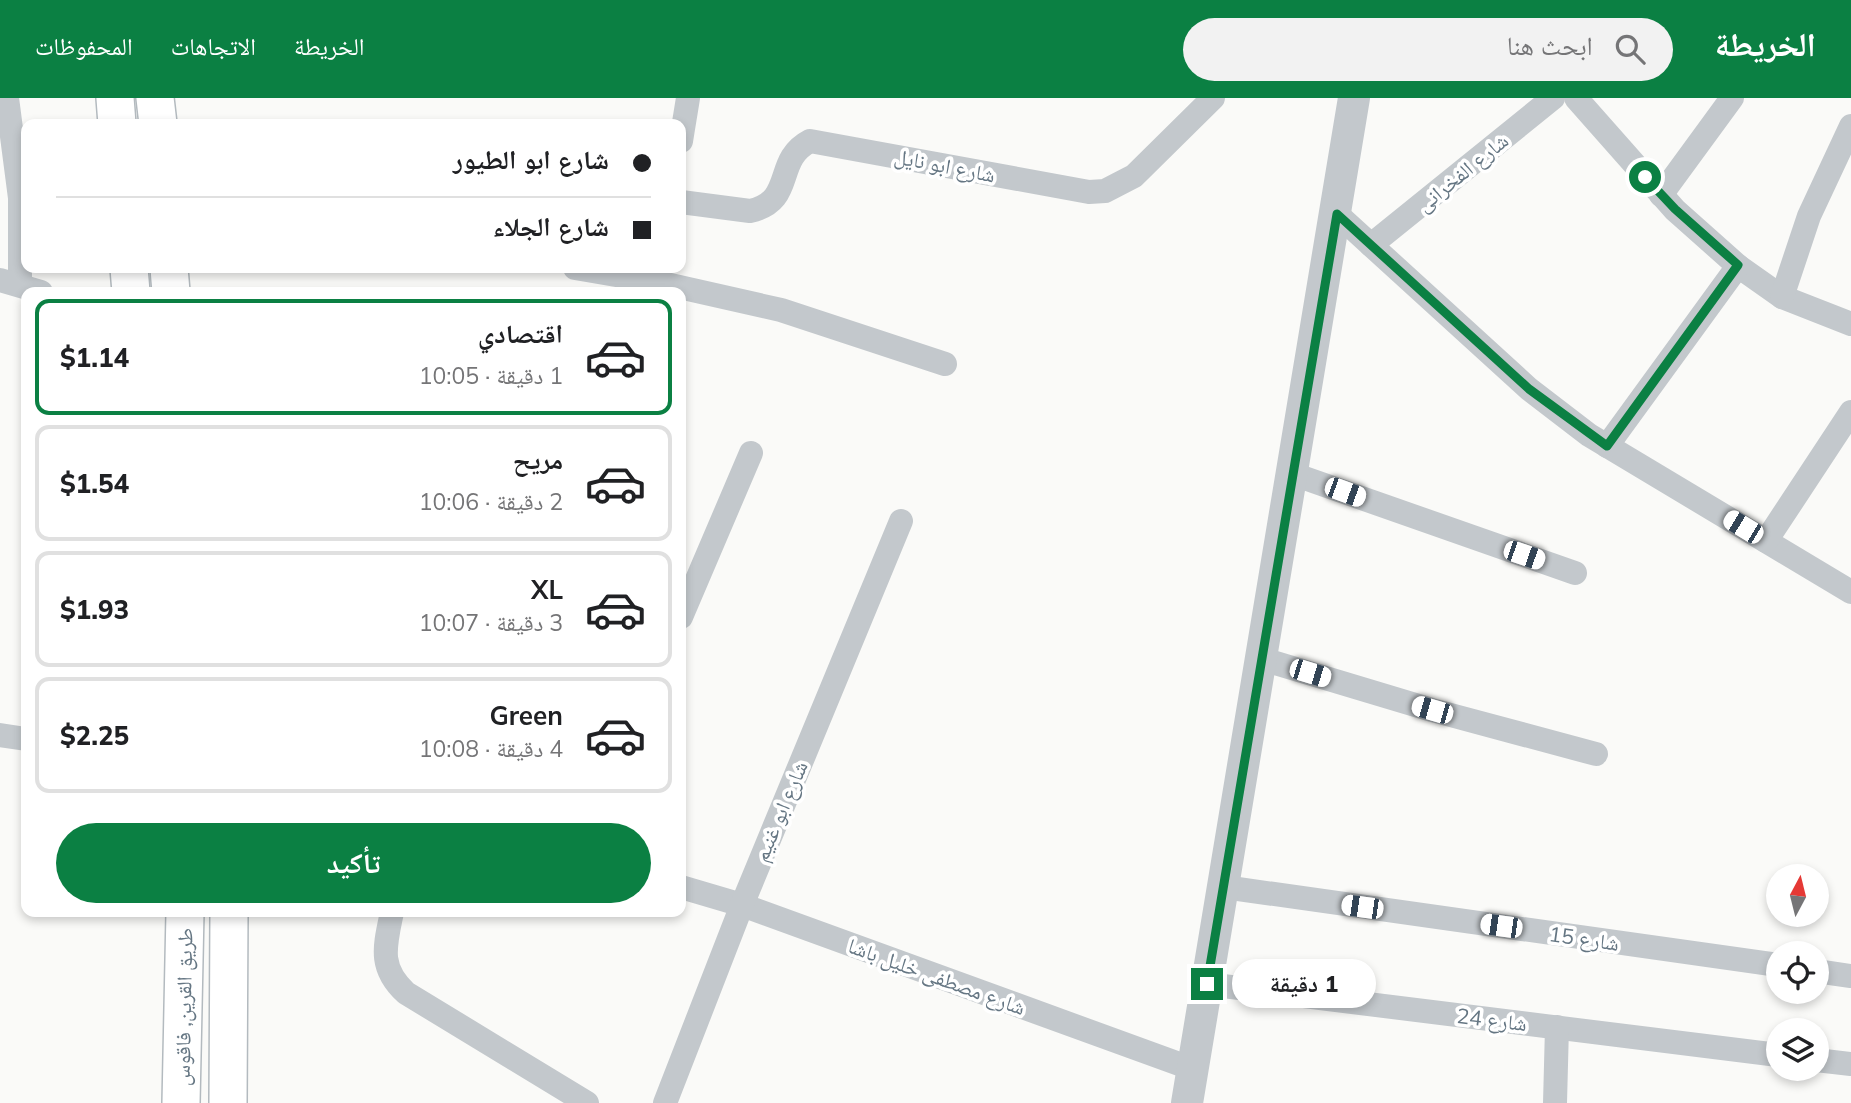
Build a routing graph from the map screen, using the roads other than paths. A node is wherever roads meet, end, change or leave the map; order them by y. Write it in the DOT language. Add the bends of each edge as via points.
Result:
graph roads {
  1 [pos="7,98"];
  2 [pos="115,98"];
  3 [pos="155,98"];
  4 [pos="688,98"];
  5 [pos="1213,98"];
  6 [pos="1354,98"];
  7 [pos="1553,98"];
  8 [pos="1576,98"];
  9 [pos="1732,98"];
  10 [pos="117,119"];
  11 [pos="157,119"];
  12 [pos="685,119"];
  13 [pos="1851,126"];
  14 [pos="1661,195"];
  15 [pos="686,203"];
  16 [pos="1337,214"];
  17 [pos="1371,245"];
  18 [pos="1738,265"];
  19 [pos="634,273"];
  20 [pos="658,275"];
  21 [pos="21,286"];
  22 [pos="1782,297"];
  23 [pos="1851,324"];
  24 [pos="944,364"];
  25 [pos="1851,412"];
  26 [pos="1607,446"];
  27 [pos="751,453"];
  28 [pos="1293,474"];
  29 [pos="901,521"];
  30 [pos="1766,541"];
  31 [pos="1575,573"];
  32 [pos="1851,592"];
  33 [pos="686,605"];
  34 [pos="1262,659"];
  35 [pos="0,735"];
  36 [pos="21,737"];
  37 [pos="1596,754"];
  38 [pos="1224,887"];
  39 [pos="686,888"];
  40 [pos="742,905"];
  41 [pos="185,917"];
  42 [pos="229,917"];
  43 [pos="391,917"];
  44 [pos="1766,963"];
  45 [pos="1829,973"];
  46 [pos="1851,976"];
  47 [pos="1207,984"];
  48 [pos="1557,1027"];
  49 [pos="1766,1053"];
  50 [pos="1829,1061"];
  51 [pos="1851,1064"];
  52 [pos="1193,1069"];
  53 [pos="181,1103"];
  54 [pos="228,1103"];
  55 [pos="587,1103"];
  56 [pos="665,1103"];
  57 [pos="1187,1103"];
  58 [pos="1555,1103"];
  1 -- 21 [label="street" via="20,198"];
  2 -- 10 [label="main road"];
  3 -- 11 [label="main road"];
  4 -- 12 [label="street"];
  5 -- 15 [label="street, شارع ابو نايل" via="1134,176 1105,191 1089,192 810,141 790,158 780,194 762,209"];
  6 -- 16 [label="street"];
  7 -- 17 [label="street, شارع الفخرانى"];
  8 -- 14 [label="street"];
  9 -- 14 [label="street"];
  13 -- 22 [label="street" via="1805,228"];
  14 -- 18 [label="street"];
  16 -- 17 [label="street"];
  16 -- 28 [label="street"];
  17 -- 26 [label="street" via="1529,389"];
  18 -- 22 [label="street"];
  18 -- 26 [label="street"];
  19 -- 20 [label="street"];
  20 -- 24 [label="street"];
  22 -- 23 [label="street"];
  25 -- 30 [label="street"];
  26 -- 30 [label="street"];
  27 -- 33 [label="street"];
  28 -- 31 [label="street"];
  28 -- 34 [label="street"];
  29 -- 40 [label="street, شارع ابو غنيم"];
  30 -- 32 [label="street"];
  34 -- 37 [label="street"];
  34 -- 38 [label="street"];
  35 -- 36 [label="street"];
  38 -- 44 [label="street, شارع 15"];
  38 -- 47 [label="street"];
  39 -- 40 [label="street, شارع مصطفى خليل باشا"];
  40 -- 52 [label="street, شارع مصطفى خليل باشا"];
  40 -- 56 [label="street, شارع ابو غنيم"];
  41 -- 53 [label="main road, طريق القرين, فاقوس"];
  42 -- 54 [label="main road"];
  43 -- 55 [label="street" via="386,967 405,993"];
  45 -- 46 [label="street"];
  47 -- 48 [label="street, شارع 24"];
  47 -- 52 [label="street"];
  48 -- 49 [label="street, شارع 24"];
  48 -- 58 [label="street"];
  50 -- 51 [label="street"];
  52 -- 57 [label="street"];
}
